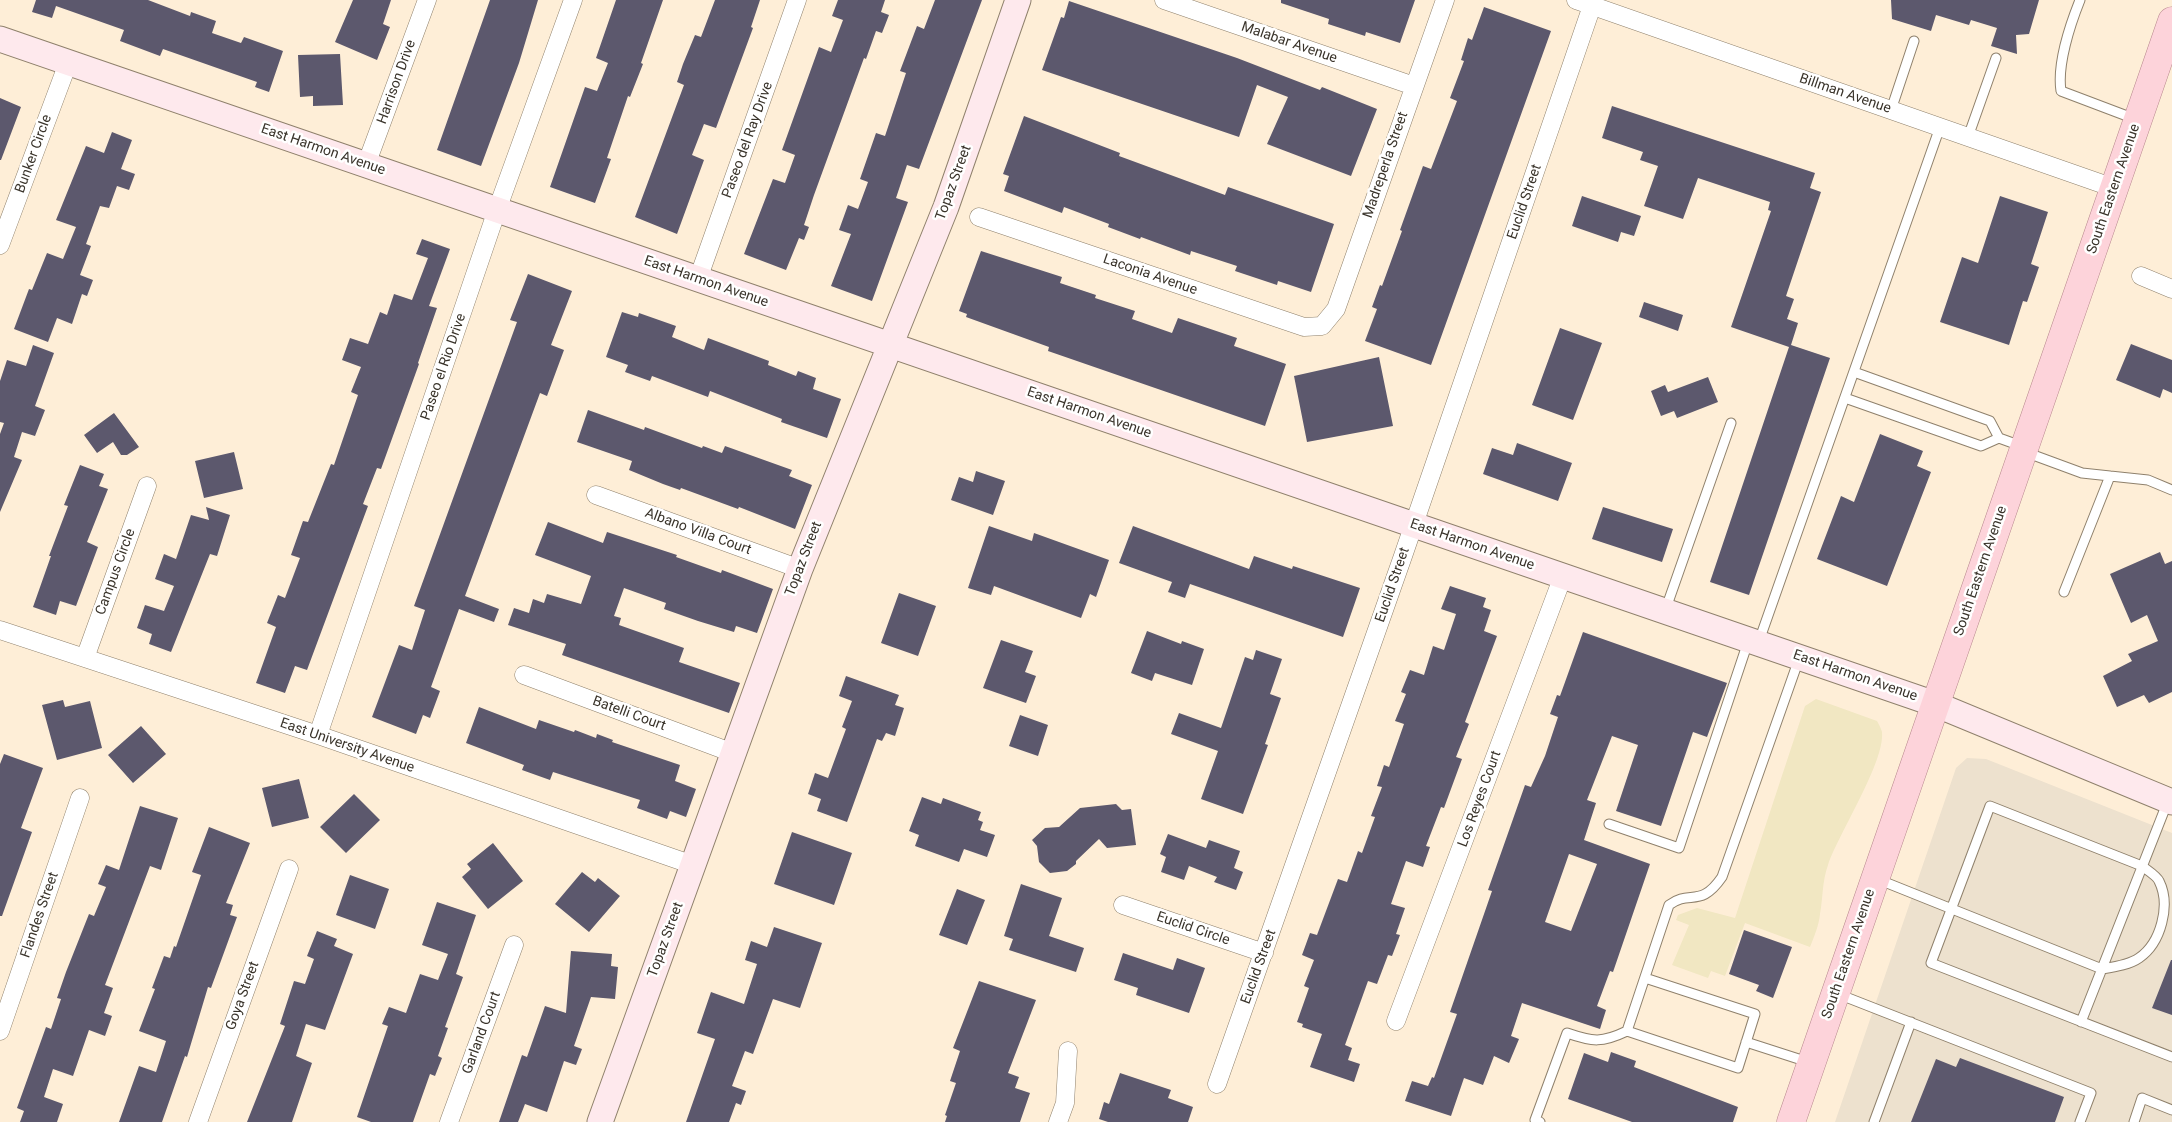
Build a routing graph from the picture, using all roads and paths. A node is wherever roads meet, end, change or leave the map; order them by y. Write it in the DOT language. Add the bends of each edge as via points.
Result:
graph roads {
  1 [pos="427,0"];
  2 [pos="573,0"];
  3 [pos="798,0"];
  4 [pos="1018,0"];
  5 [pos="1164,0"];
  6 [pos="1445,0"];
  7 [pos="2080,0"];
  8 [pos="1588,2"];
  9 [pos="2172,21"];
  10 [pos="0,39"];
  11 [pos="1914,41"];
  12 [pos="1996,58"];
  13 [pos="68,63"];
  14 [pos="1414,86"];
  15 [pos="1891,110"];
  16 [pos="2138,119"];
  17 [pos="1940,127"];
  18 [pos="1968,137"];
  19 [pos="366,165"];
  20 [pos="2114,188"];
  21 [pos="497,210"];
  22 [pos="979,217"];
  23 [pos="0,245"];
  24 [pos="2141,276"];
  25 [pos="698,279"];
  26 [pos="2172,289"];
  27 [pos="1322,326"];
  28 [pos="891,345"];
  29 [pos="1854,372"];
  30 [pos="1845,398"];
  31 [pos="1731,424"];
  32 [pos="2015,446"];
  33 [pos="2110,476"];
  34 [pos="147,486"];
  35 [pos="2172,490"];
  36 [pos="596,495"];
  37 [pos="1414,525"];
  38 [pos="800,569"];
  39 [pos="1563,576"];
  40 [pos="2064,592"];
  41 [pos="1665,611"];
  42 [pos="0,630"];
  43 [pos="1753,641"];
  44 [pos="1800,657"];
  45 [pos="85,658"];
  46 [pos="524,675"];
  47 [pos="1935,704"];
  48 [pos="318,735"];
  49 [pos="734,753"];
  50 [pos="80,798"];
  51 [pos="2170,801"];
  52 [pos="1609,824"];
  53 [pos="693,865"];
  54 [pos="2142,866"];
  55 [pos="289,869"];
  56 [pos="1875,878"];
  57 [pos="1123,905"];
  58 [pos="1951,908"];
  59 [pos="514,945"];
  60 [pos="1264,953"];
  61 [pos="2102,969"];
  62 [pos="1645,978"];
  63 [pos="1835,993"];
  64 [pos="1396,1022"];
  65 [pos="1911,1022"];
  66 [pos="2081,1022"];
  67 [pos="0,1031"];
  68 [pos="1627,1031"];
  69 [pos="1746,1042"];
  70 [pos="1068,1052"];
  71 [pos="2172,1057"];
  72 [pos="1811,1063"];
  73 [pos="1217,1084"];
  74 [pos="2172,1110"];
  75 [pos="198,1122"];
  76 [pos="449,1122"];
  77 [pos="600,1122"];
  78 [pos="1058,1122"];
  79 [pos="1540,1122"];
  80 [pos="1791,1122"];
  81 [pos="1874,1122"];
  82 [pos="2080,1122"];
  83 [pos="2134,1122"];
  1 -- 19 [label="street, Harrison Drive"];
  2 -- 21 [label="street, Paseo el Rio Drive"];
  3 -- 25 [label="street, Paseo del Ray Drive"];
  4 -- 28 [label="main road, Topaz Street" via="946,207"];
  5 -- 14 [label="street, Malabar Avenue"];
  6 -- 14 [label="street, Madreperla Street"];
  7 -- 16 [label="lane" via="2059,78 2061,91"];
  8 -- 15 [label="street, Billman Avenue"];
  8 -- 37 [label="street, Euclid Street"];
  9 -- 16 [label="main road, South Eastern Avenue"];
  10 -- 13 [label="main road, East Harmon Avenue"];
  11 -- 15 [label="lane"];
  12 -- 18 [label="lane"];
  13 -- 19 [label="main road, East Harmon Avenue"];
  13 -- 23 [label="street, Bunker Circle"];
  14 -- 27 [label="street, Madreperla Street" via="1336,309"];
  15 -- 17 [label="street, Billman Avenue"];
  16 -- 20 [label="main road, South Eastern Avenue"];
  17 -- 18 [label="street, Billman Avenue"];
  17 -- 29 [label="lane"];
  18 -- 20 [label="street, Billman Avenue"];
  19 -- 21 [label="main road, East Harmon Avenue"];
  20 -- 32 [label="main road, South Eastern Avenue"];
  21 -- 25 [label="main road, East Harmon Avenue"];
  21 -- 48 [label="street, Paseo el Rio Drive"];
  22 -- 27 [label="street, Laconia Avenue" via="1304,327"];
  24 -- 26 [label="street"];
  25 -- 28 [label="main road, East Harmon Avenue"];
  28 -- 37 [label="main road, East Harmon Avenue"];
  28 -- 38 [label="main road, Topaz Street"];
  29 -- 30 [label="lane"];
  29 -- 32 [label="lane" via="1990,421"];
  30 -- 32 [label="lane" via="1981,446"];
  30 -- 43 [label="lane"];
  31 -- 41 [label="lane"];
  32 -- 33 [label="lane" via="2082,473"];
  32 -- 47 [label="main road, South Eastern Avenue"];
  33 -- 35 [label="lane" via="2148,480"];
  33 -- 40 [label="lane"];
  34 -- 45 [label="street, Campus Circle"];
  36 -- 38 [label="street, Albano Villa Court"];
  37 -- 39 [label="main road, East Harmon Avenue"];
  37 -- 60 [label="street, Euclid Street"];
  38 -- 49 [label="main road, Topaz Street"];
  39 -- 41 [label="main road, East Harmon Avenue"];
  39 -- 64 [label="street, Los Reyes Court"];
  41 -- 43 [label="main road, East Harmon Avenue"];
  42 -- 45 [label="street, East University Avenue"];
  43 -- 44 [label="main road, East Harmon Avenue"];
  43 -- 52 [label="lane" via="1679,848"];
  44 -- 47 [label="main road, East Harmon Avenue"];
  44 -- 62 [label="lane" via="1722,877 1700,898 1677,899 1669,906"];
  45 -- 48 [label="street, East University Avenue"];
  46 -- 49 [label="street, Batelli Court"];
  47 -- 51 [label="main road, East Harmon Avenue"];
  47 -- 56 [label="main road, South Eastern Avenue"];
  48 -- 53 [label="street, East University Avenue"];
  49 -- 53 [label="main road, Topaz Street"];
  50 -- 67 [label="street, Flandes Street"];
  51 -- 54 [label="lane"];
  53 -- 77 [label="main road, Topaz Street"];
  54 -- 58 [label="lane" via="1990,806"];
  54 -- 61 [label="lane"];
  54 -- 61 [label="lane" via="2159,880 2163,896 2164,912 2158,934 2138,959"];
  55 -- 75 [label="street, Goya Street"];
  56 -- 58 [label="lane"];
  56 -- 63 [label="main road, South Eastern Avenue"];
  57 -- 60 [label="street, Euclid Circle"];
  58 -- 61 [label="lane"];
  58 -- 66 [label="lane" via="1931,963"];
  59 -- 76 [label="street, Garland Court"];
  60 -- 73 [label="street, Euclid Street"];
  61 -- 66 [label="lane"];
  62 -- 68 [label="lane"];
  62 -- 69 [label="lane" via="1755,1014"];
  63 -- 65 [label="lane"];
  63 -- 72 [label="main road, South Eastern Avenue"];
  65 -- 81 [label="lane"];
  65 -- 82 [label="lane" via="2091,1093"];
  66 -- 71 [label="lane"];
  68 -- 69 [label="lane" via="1738,1068"];
  68 -- 79 [label="lane" via="1606,1040 1588,1040 1567,1033 1535,1120"];
  69 -- 72 [label="lane"];
  70 -- 78 [label="street" via="1065,1103"];
  72 -- 80 [label="main road, South Eastern Avenue"];
  74 -- 83 [label="lane" via="2142,1098"];
}
